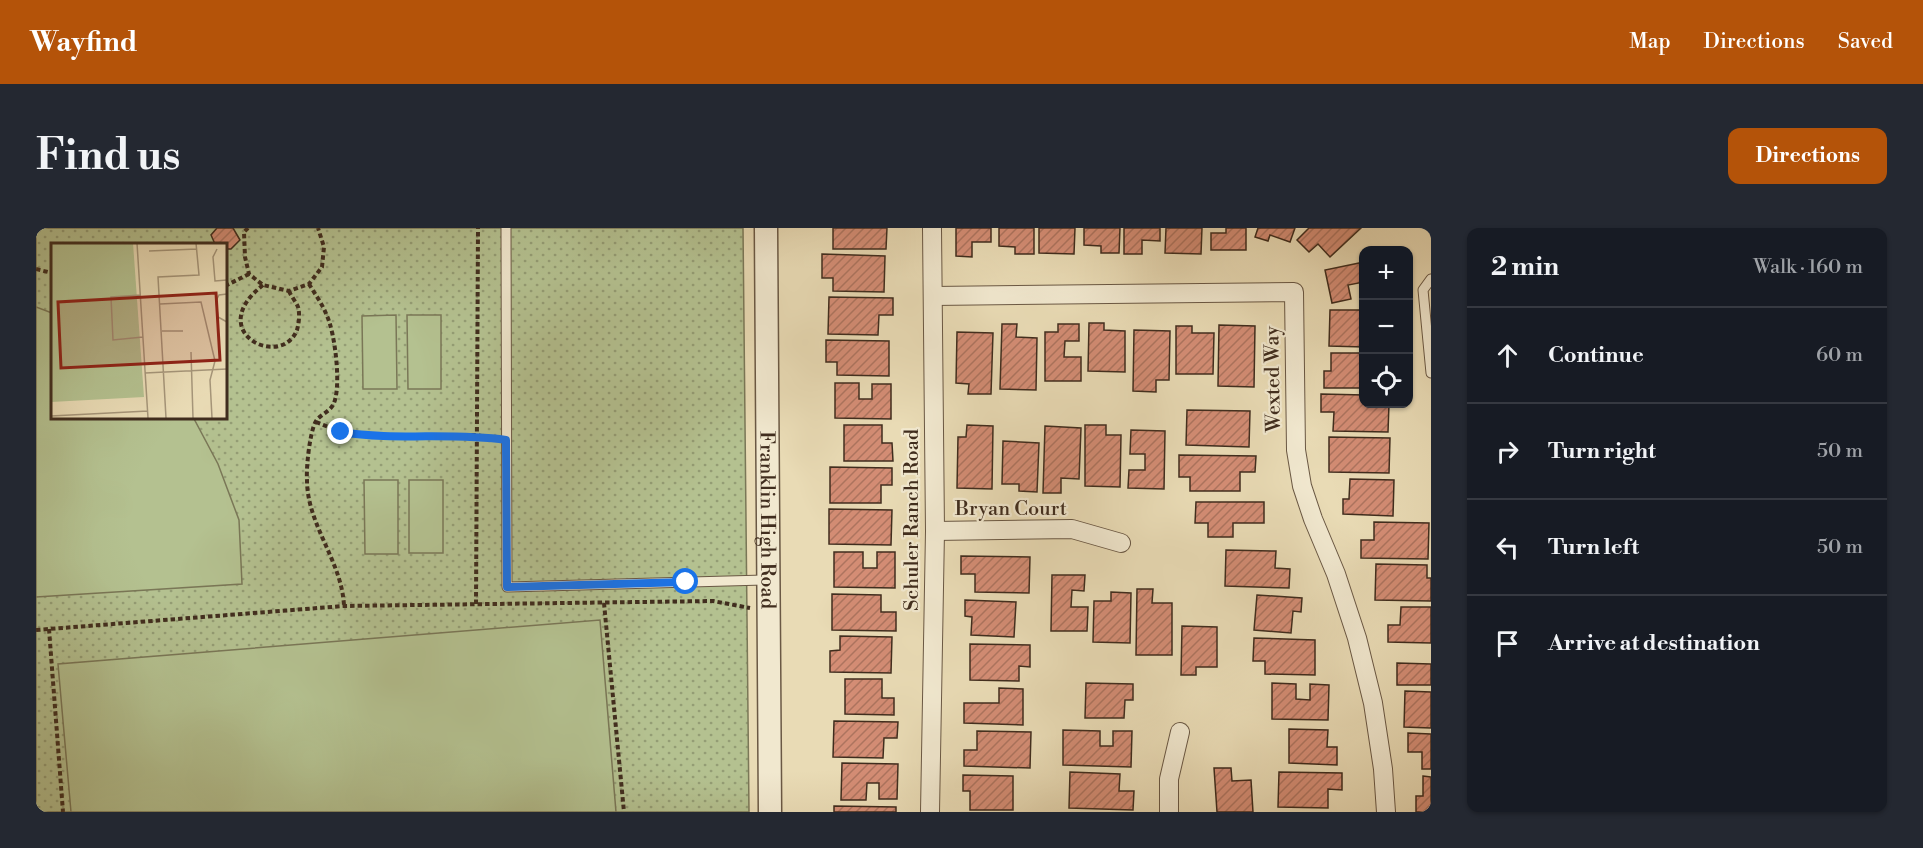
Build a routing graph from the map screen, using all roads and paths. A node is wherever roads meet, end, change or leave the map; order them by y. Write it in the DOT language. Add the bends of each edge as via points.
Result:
graph roads {
  1 [pos="248,228"];
  2 [pos="318,228"];
  3 [pos="477,228"];
  4 [pos="506,228"];
  5 [pos="766,228"];
  6 [pos="932,228"];
  7 [pos="36,269"];
  8 [pos="51,273"];
  9 [pos="249,274"];
  10 [pos="1431,279"];
  11 [pos="309,284"];
  12 [pos="263,285"];
  13 [pos="226,286"];
  14 [pos="289,291"];
  15 [pos="933,296"];
  16 [pos="1431,373"];
  17 [pos="316,422"];
  18 [pos="476,435"];
  19 [pos="506,440"];
  20 [pos="935,531"];
  21 [pos="1121,543"];
  22 [pos="768,580"];
  23 [pos="604,603"];
  24 [pos="476,604"];
  25 [pos="344,606"];
  26 [pos="769,611"];
  27 [pos="49,629"];
  28 [pos="36,630"];
  29 [pos="1180,732"];
  30 [pos="63,812"];
  31 [pos="624,812"];
  32 [pos="770,812"];
  33 [pos="930,812"];
  34 [pos="1169,812"];
  35 [pos="1386,812"];
  1 -- 9 [label="path" via="244,231"];
  2 -- 11 [label="path" via="324,247 322,267"];
  3 -- 18 [label="path"];
  4 -- 19 [label="lane"];
  5 -- 22 [label="street, Franklin High Road"];
  6 -- 15 [label="street, Schuler Ranch Road"];
  7 -- 8 [label="path"];
  9 -- 12 [label="path"];
  9 -- 13 [label="path"];
  10 -- 16 [label="lane" via="1423,290"];
  11 -- 14 [label="path"];
  11 -- 17 [label="path" via="327,316 335,344 337,377 333,405"];
  12 -- 14 [label="path"];
  12 -- 14 [label="path" via="244,303 240,314 243,330 262,346 280,346 297,329 299,314"];
  15 -- 20 [label="street, Schuler Ranch Road"];
  15 -- 35 [label="street, Wexted Way" via="1294,292 1296,450 1300,474 1357,638 1373,703"];
  17 -- 18 [label="path" via="341,432 368,436"];
  17 -- 25 [label="path" via="306,480 311,512 337,572"];
  18 -- 19 [label="path"];
  18 -- 24 [label="path"];
  19 -- 22 [label="lane" via="507,587"];
  20 -- 21 [label="street, Bryan Court" via="1072,530"];
  20 -- 33 [label="street, Schuler Ranch Road"];
  22 -- 26 [label="street, Franklin High Road"];
  23 -- 24 [label="path"];
  23 -- 26 [label="path" via="713,601"];
  23 -- 31 [label="path"];
  24 -- 25 [label="path"];
  25 -- 27 [label="path"];
  26 -- 32 [label="street, Franklin High Road"];
  27 -- 28 [label="path"];
  27 -- 30 [label="path"];
  29 -- 34 [label="street" via="1169,779"];
}
